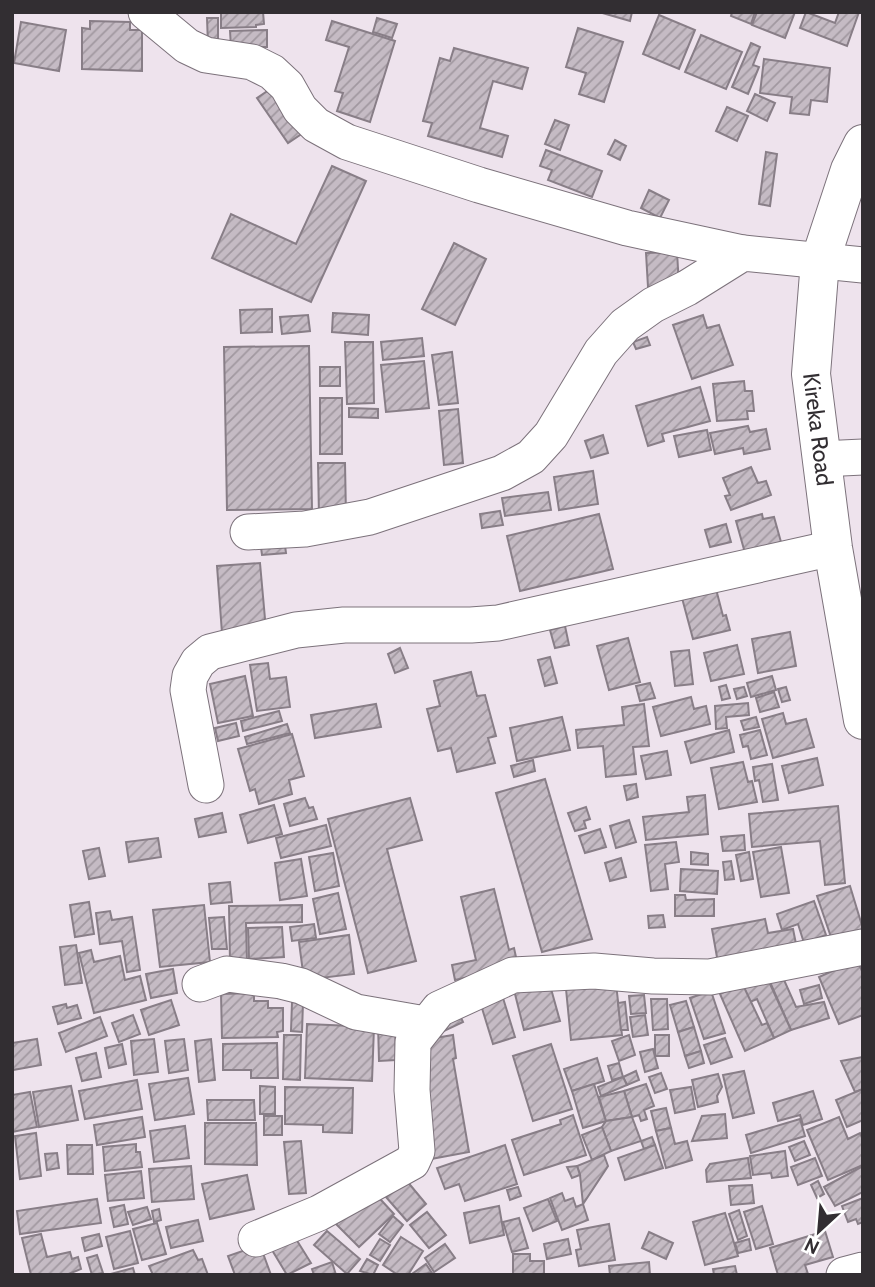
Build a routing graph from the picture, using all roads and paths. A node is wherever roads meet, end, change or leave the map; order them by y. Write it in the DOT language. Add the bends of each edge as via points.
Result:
graph roads {
  1 [pos="146,12"];
  2 [pos="863,144"];
  3 [pos="743,253"];
  4 [pos="820,261"];
  5 [pos="863,265"];
  6 [pos="863,457"];
  7 [pos="821,459"];
  8 [pos="248,532"];
  9 [pos="833,548"];
  10 [pos="863,720"];
  11 [pos="206,785"];
  12 [pos="863,947"];
  13 [pos="200,984"];
  14 [pos="425,1024"];
  15 [pos="256,1239"];
  16 [pos="863,1270"];
  17 [pos="844,1275"];
  1 -- 3 [label="street" via="187,46 206,55 252,62 272,72 316,125 347,142 627,228"];
  2 -- 4 [label="main road, Kireka Road"];
  3 -- 4 [label="street"];
  3 -- 8 [label="street" via="625,325 601,352 551,435 531,457 489,477 370,517 305,529"];
  4 -- 5 [label="street"];
  4 -- 7 [label="main road, Kireka Road" via="811,374"];
  6 -- 7 [label="street"];
  7 -- 9 [label="main road, Kireka Road"];
  9 -- 10 [label="main road, Kireka Road"];
  9 -- 11 [label="street" via="498,623 344,625 296,630 210,652 198,662 188,690"];
  12 -- 14 [label="street" via="710,977 594,971 513,975 439,1009"];
  13 -- 14 [label="street" via="227,974 281,981 356,1012"];
  14 -- 15 [label="street" via="413,1042 417,1151 412,1162 319,1213"];
  16 -- 17 [label="street"];
}
